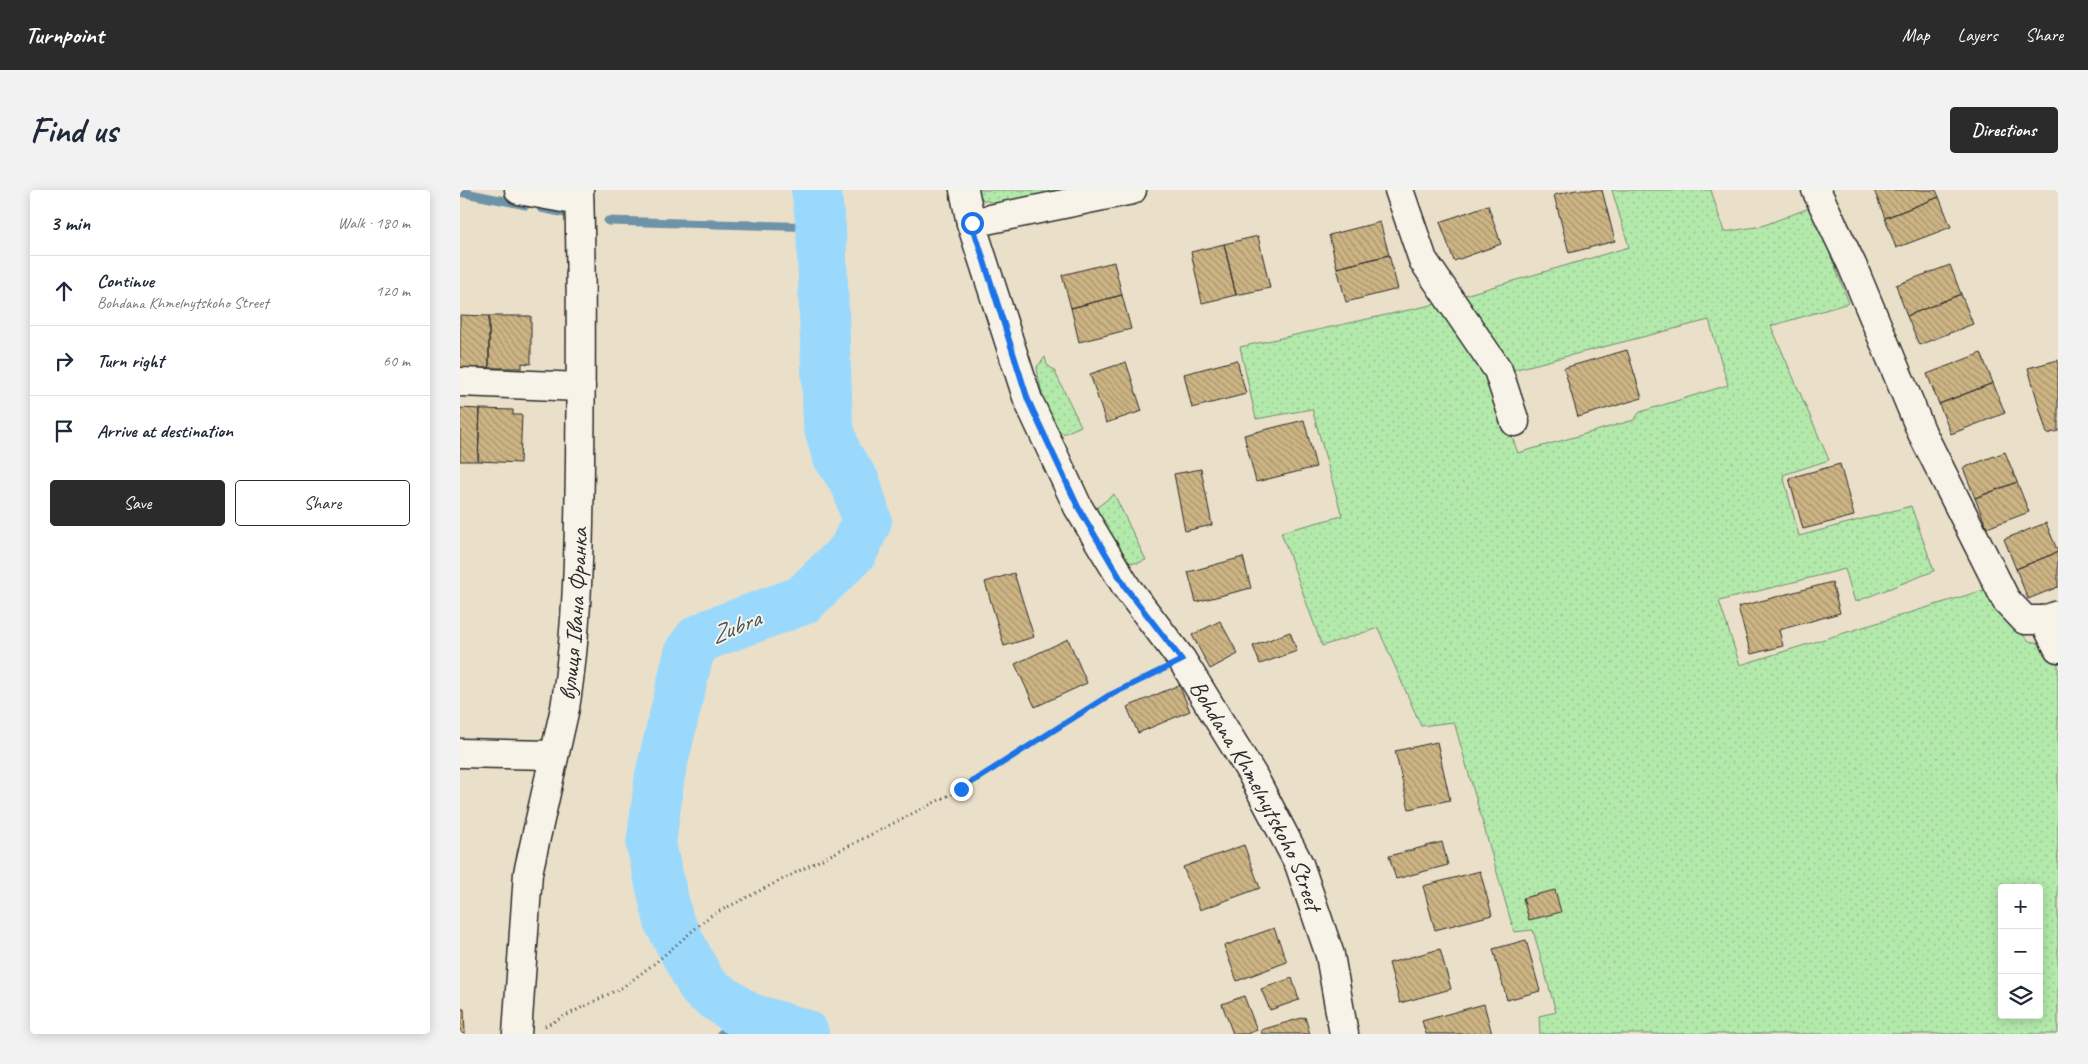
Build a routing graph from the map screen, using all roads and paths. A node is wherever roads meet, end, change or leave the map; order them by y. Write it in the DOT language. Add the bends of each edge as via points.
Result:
graph roads {
  1 [pos="519,190"];
  2 [pos="964,190"];
  3 [pos="1132,190"];
  4 [pos="1399,190"];
  5 [pos="1816,190"];
  6 [pos="579,196"];
  7 [pos="972,223"];
  8 [pos="460,382"];
  9 [pos="581,387"];
  10 [pos="1515,422"];
  11 [pos="2051,618"];
  12 [pos="2058,648"];
  13 [pos="1182,660"];
  14 [pos="460,752"];
  15 [pos="554,756"];
  16 [pos="528,1032"];
  17 [pos="1344,1034"];
  1 -- 6 [label="street"];
  2 -- 7 [label="street, Bohdana Khmelnytskoho Street"];
  3 -- 7 [label="street"];
  4 -- 10 [label="street" via="1423,260 1498,370"];
  5 -- 11 [label="street" via="1922,432 2006,600 2025,620"];
  6 -- 9 [label="street, вулиця Івана Франка"];
  7 -- 13 [label="street, Bohdana Khmelnytskoho Street" via="1028,400 1078,507 1126,588"];
  8 -- 9 [label="street"];
  9 -- 15 [label="street, вулиця Івана Франка" via="578,576 570,680"];
  11 -- 12 [label="street"];
  13 -- 16 [label="path" via="1108,696 961,789 710,916 623,987"];
  13 -- 17 [label="street, Bohdana Khmelnytskoho Street" via="1252,774 1299,864 1330,955"];
  14 -- 15 [label="street"];
  15 -- 16 [label="street, вулиця Івана Франка" via="528,873"];
}
